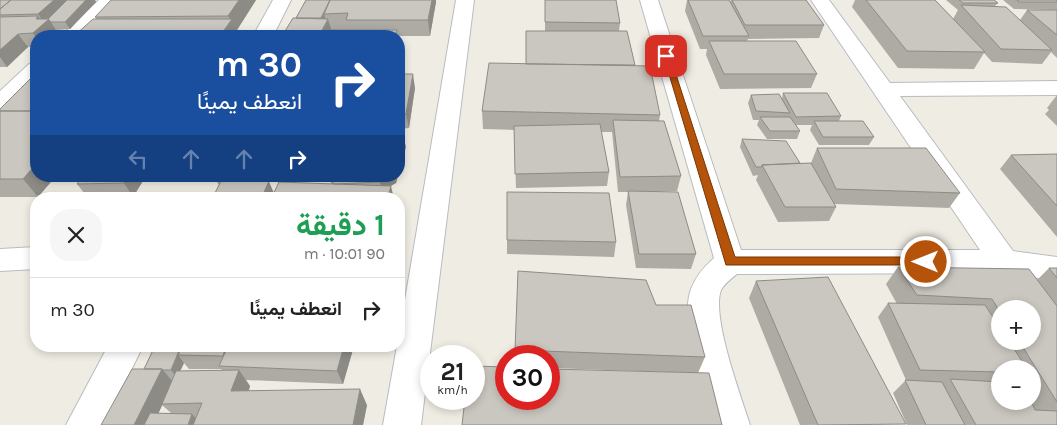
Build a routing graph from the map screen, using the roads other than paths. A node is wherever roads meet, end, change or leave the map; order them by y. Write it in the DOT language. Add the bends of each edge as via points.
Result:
graph roads {
  1 [pos="109,0"];
  2 [pos="282,0"];
  3 [pos="465,0"];
  4 [pos="648,0"];
  5 [pos="820,0"];
  6 [pos="77,30"];
  7 [pos="267,30"];
  8 [pos="30,73"];
  9 [pos="1057,88"];
  10 [pos="883,90"];
  11 [pos="3,97"];
  12 [pos="30,258"];
  13 [pos="0,260"];
  14 [pos="1004,261"];
  15 [pos="730,262"];
  16 [pos="1057,269"];
  17 [pos="1057,337"];
  18 [pos="123,352"];
  19 [pos="84,425"];
  20 [pos="402,425"];
  21 [pos="731,425"];
  1 -- 6 [label="street"];
  2 -- 7 [label="street"];
  3 -- 20 [label="street"];
  4 -- 15 [label="street"];
  5 -- 10 [label="street"];
  8 -- 11 [label="street"];
  9 -- 10 [label="street"];
  10 -- 14 [label="street"];
  12 -- 13 [label="street"];
  14 -- 15 [label="street"];
  14 -- 16 [label="street"];
  14 -- 17 [label="street"];
  15 -- 21 [label="street" via="714,275 705,292 704,317"];
  18 -- 19 [label="street"];
}
